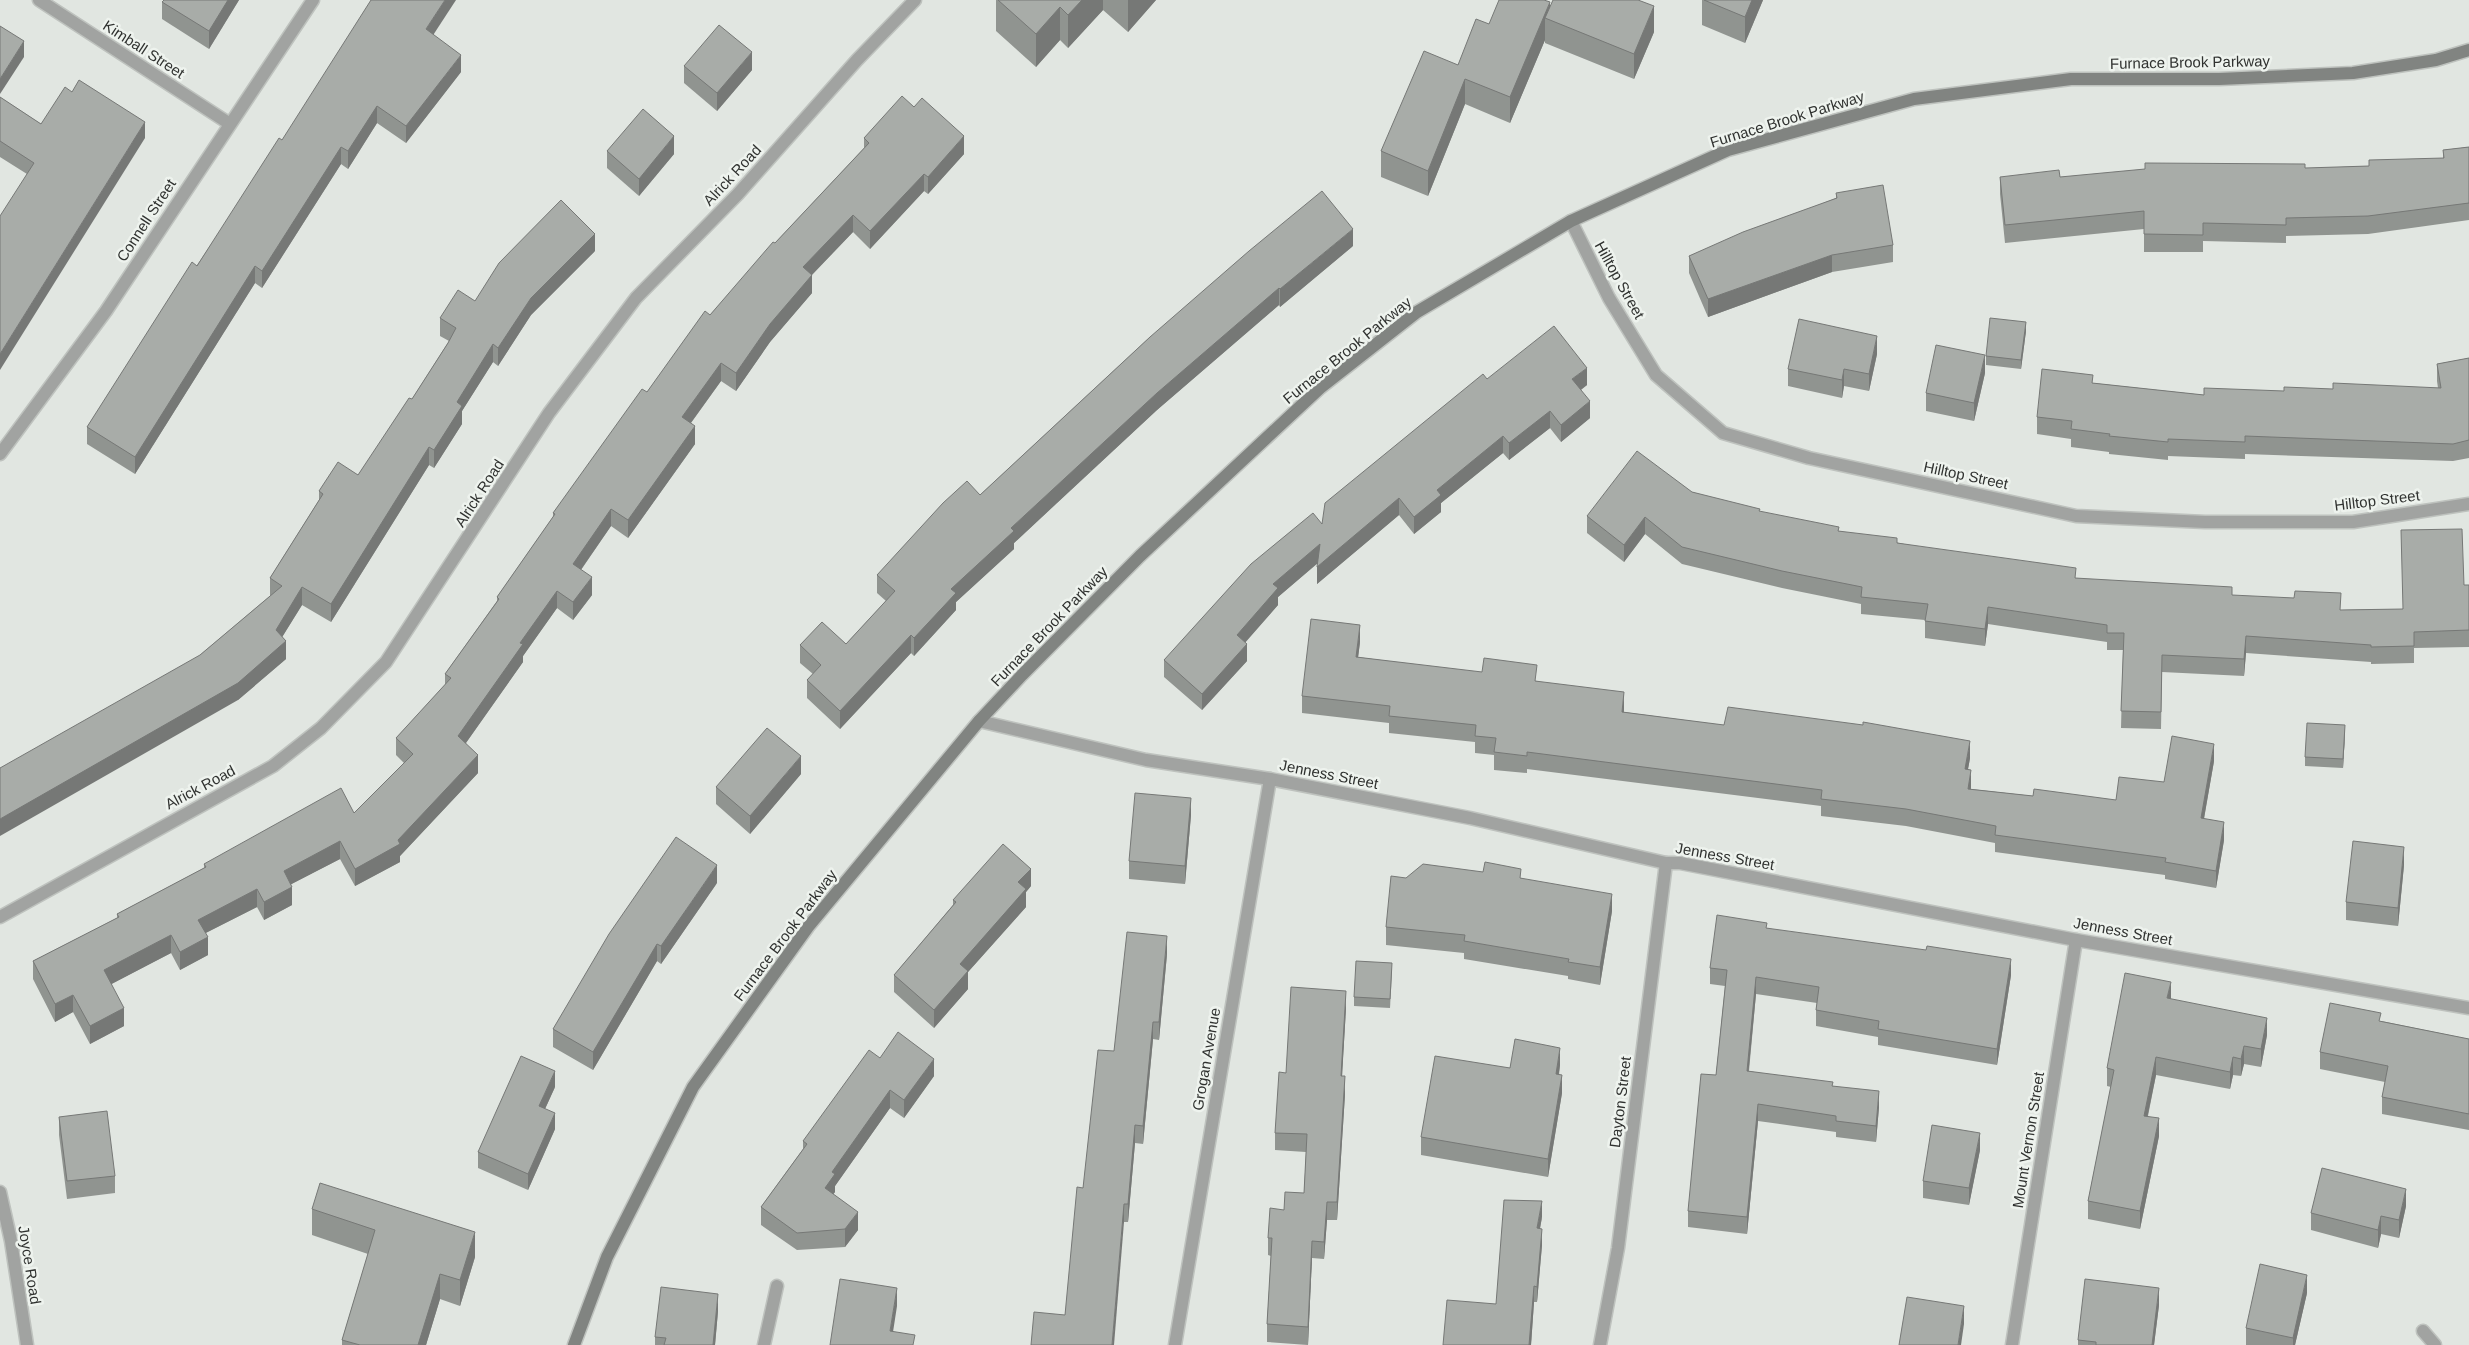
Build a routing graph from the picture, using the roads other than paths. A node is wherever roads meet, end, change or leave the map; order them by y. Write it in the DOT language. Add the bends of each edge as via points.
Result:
graph roads {
  1 [pos="40,0"];
  2 [pos="313,0"];
  3 [pos="915,0"];
  4 [pos="2469,50"];
  5 [pos="230,124"];
  6 [pos="1571,221"];
  7 [pos="0,454"];
  8 [pos="2469,504"];
  9 [pos="979,721"];
  10 [pos="1270,779"];
  11 [pos="1666,863"];
  12 [pos="0,917"];
  13 [pos="2076,940"];
  14 [pos="2469,1008"];
  15 [pos="0,1192"];
  16 [pos="777,1286"];
  17 [pos="2423,1331"];
  18 [pos="26,1345"];
  19 [pos="574,1345"];
  20 [pos="764,1345"];
  21 [pos="1175,1345"];
  22 [pos="1600,1345"];
  23 [pos="2012,1345"];
  24 [pos="2435,1345"];
  1 -- 5 [label="street, Kimball Street"];
  2 -- 5 [label="street, Connell Street"];
  3 -- 12 [label="street, Alrick Road" via="738,194 636,298 549,413 386,662 334,715 273,766"];
  4 -- 6 [label="main road, Furnace Brook Parkway" via="2436,60 2353,73 2219,80 2071,80 1914,99 1728,150"];
  5 -- 7 [label="street, Connell Street" via="102,318"];
  6 -- 8 [label="street, Hilltop Street" via="1609,298 1656,375 1723,432 1809,458 2076,516 2205,522 2353,522"];
  6 -- 9 [label="main road, Furnace Brook Parkway" via="1417,312 1320,388 1140,556"];
  9 -- 10 [label="street, Jenness Street" via="1146,760"];
  9 -- 19 [label="main road, Furnace Brook Parkway" via="808,927 693,1087 607,1257"];
  10 -- 11 [label="street, Jenness Street" via="1470,818"];
  10 -- 21 [label="street, Grogan Avenue"];
  11 -- 13 [label="street, Jenness Street" via="1680,863"];
  11 -- 22 [label="street, Dayton Street" via="1618,1248"];
  13 -- 14 [label="street, Jenness Street"];
  13 -- 23 [label="street, Mount Vernon Street"];
  15 -- 18 [label="street, Joyce Road" via="11,1241"];
  16 -- 20 [label="street"];
  17 -- 24 [label="street"];
}
